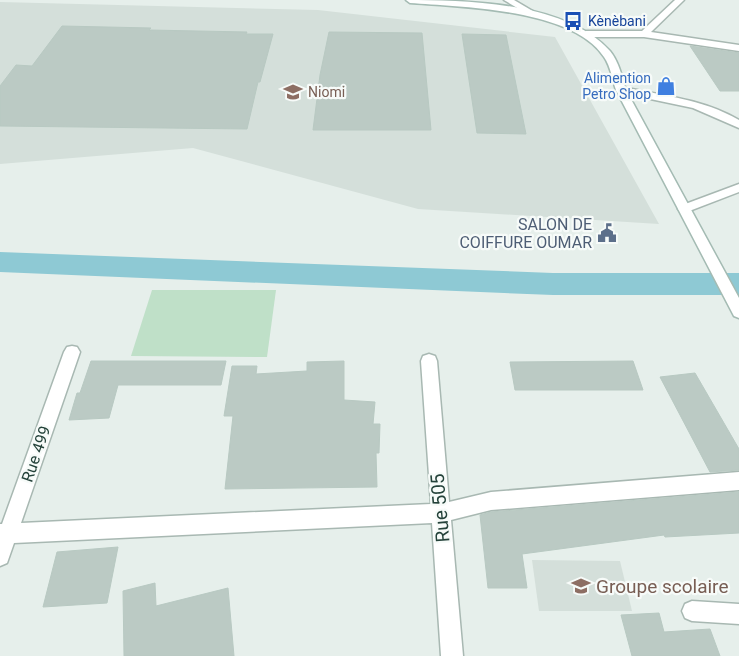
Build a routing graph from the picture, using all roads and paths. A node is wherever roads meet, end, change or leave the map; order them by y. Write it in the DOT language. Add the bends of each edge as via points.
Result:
graph roads {
  1 [pos="410,0"];
  2 [pos="508,0"];
  3 [pos="680,0"];
  4 [pos="532,13"];
  5 [pos="586,34"];
  6 [pos="644,34"];
  7 [pos="739,48"];
  8 [pos="621,90"];
  9 [pos="739,124"];
  10 [pos="739,188"];
  11 [pos="684,209"];
  12 [pos="739,312"];
  13 [pos="72,352"];
  14 [pos="429,361"];
  15 [pos="739,481"];
  16 [pos="441,513"];
  17 [pos="4,534"];
  18 [pos="0,556"];
  19 [pos="692,611"];
  20 [pos="739,614"];
  21 [pos="452,656"];
  1 -- 4 [label="street"];
  2 -- 4 [label="street"];
  3 -- 6 [label="street"];
  4 -- 5 [label="street"];
  5 -- 6 [label="street"];
  5 -- 8 [label="street" via="608,55"];
  6 -- 7 [label="street"];
  8 -- 9 [label="street" via="699,106"];
  8 -- 11 [label="street"];
  10 -- 11 [label="street"];
  11 -- 12 [label="street"];
  13 -- 17 [label="street, Rue 499"];
  14 -- 16 [label="street, Rue 505"];
  15 -- 16 [label="street" via="491,500"];
  16 -- 17 [label="street"];
  16 -- 21 [label="street, Rue 505"];
  17 -- 18 [label="street, Rue 499"];
  19 -- 20 [label="street"];
}
